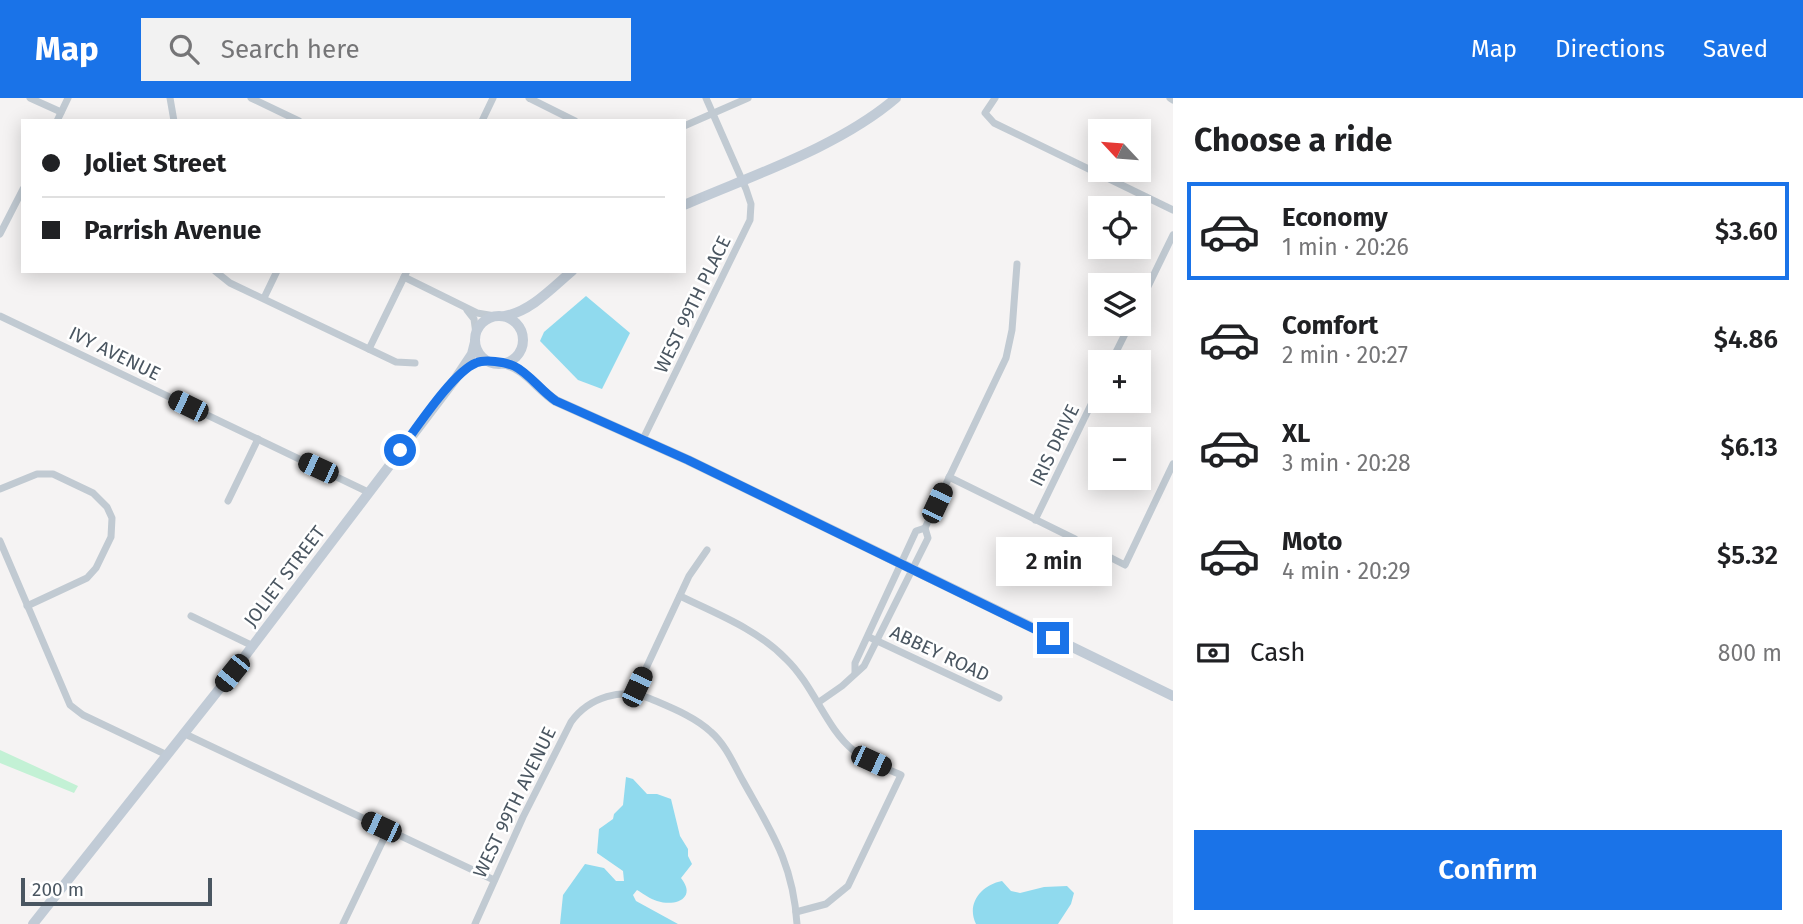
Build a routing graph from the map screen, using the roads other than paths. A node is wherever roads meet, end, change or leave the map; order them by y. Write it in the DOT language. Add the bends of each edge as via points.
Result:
graph roads {
  1 [pos="30,98"];
  2 [pos="68,98"];
  3 [pos="170,98"];
  4 [pos="251,98"];
  5 [pos="493,98"];
  6 [pos="528,98"];
  7 [pos="706,98"];
  8 [pos="748,98"];
  9 [pos="896,98"];
  10 [pos="995,98"];
  11 [pos="61,113"];
  12 [pos="713,114"];
  13 [pos="58,119"];
  14 [pos="174,119"];
  15 [pos="295,119"];
  16 [pos="483,119"];
  17 [pos="571,119"];
  18 [pos="686,124"];
  19 [pos="742,179"];
  20 [pos="21,193"];
  21 [pos="686,204"];
  22 [pos="1173,210"];
  23 [pos="0,234"];
  24 [pos="1173,235"];
  25 [pos="1017,264"];
  26 [pos="218,273"];
  27 [pos="276,273"];
  28 [pos="570,273"];
  29 [pos="406,274"];
  30 [pos="1151,280"];
  31 [pos="264,298"];
  32 [pos="537,300"];
  33 [pos="464,307"];
  34 [pos="0,316"];
  35 [pos="500,316"];
  36 [pos="523,335"];
  37 [pos="475,338"];
  38 [pos="522,346"];
  39 [pos="369,349"];
  40 [pos="491,362"];
  41 [pos="415,363"];
  42 [pos="502,363"];
  43 [pos="456,378"];
  44 [pos="530,379"];
  45 [pos="1088,411"];
  46 [pos="258,439"];
  47 [pos="643,439"];
  48 [pos="1173,464"];
  49 [pos="949,477"];
  50 [pos="0,489"];
  51 [pos="368,492"];
  52 [pos="228,501"];
  53 [pos="1035,520"];
  54 [pos="925,528"];
  55 [pos="0,541"];
  56 [pos="707,550"];
  57 [pos="907,566"];
  58 [pos="680,596"];
  59 [pos="27,606"];
  60 [pos="191,616"];
  61 [pos="872,638"];
  62 [pos="253,646"];
  63 [pos="634,694"];
  64 [pos="1173,696"];
  65 [pos="999,698"];
  66 [pos="819,702"];
  67 [pos="183,733"];
  68 [pos="167,755"];
  69 [pos="388,830"];
  70 [pos="494,880"];
  71 [pos="796,912"];
  72 [pos="33,924"];
  73 [pos="343,924"];
  74 [pos="475,924"];
  75 [pos="797,924"];
  1 -- 11 [label="street"];
  2 -- 11 [label="street"];
  3 -- 14 [label="street"];
  4 -- 15 [label="street"];
  5 -- 16 [label="street"];
  6 -- 17 [label="street"];
  7 -- 12 [label="street, WEST 99TH PLACE"];
  8 -- 12 [label="street"];
  9 -- 19 [label="street" via="839,137"];
  10 -- 22 [label="street" via="985,113 994,123"];
  11 -- 13 [label="street"];
  12 -- 18 [label="street"];
  12 -- 19 [label="street, WEST 99TH PLACE"];
  19 -- 21 [label="street"];
  19 -- 47 [label="street, WEST 99TH PLACE" via="750,201 749,224"];
  20 -- 23 [label="street"];
  24 -- 30 [label="street"];
  25 -- 49 [label="street" via="1006,358"];
  26 -- 31 [label="street"];
  27 -- 31 [label="street"];
  28 -- 32 [label="street"];
  29 -- 33 [label="street"];
  29 -- 39 [label="street"];
  31 -- 39 [label="street"];
  32 -- 35 [label="street" via="519,312"];
  32 -- 36 [label="street" via="524,318"];
  33 -- 35 [label="street"];
  33 -- 37 [label="street" via="474,319"];
  34 -- 46 [label="street, IVY AVENUE"];
  35 -- 36 [label="street" via="517,324"];
  35 -- 37 [label="street" via="484,321"];
  36 -- 38 [label="street"];
  37 -- 40 [label="street" via="481,356"];
  37 -- 43 [label="street, JOLIET STREET" via="470,358"];
  38 -- 42 [label="street" via="513,359"];
  38 -- 44 [label="street" via="522,362"];
  39 -- 41 [label="street" via="397,362"];
  40 -- 42 [label="street"];
  40 -- 43 [label="street, JOLIET STREET" via="477,363"];
  42 -- 44 [label="street" via="518,368"];
  43 -- 51 [label="street, JOLIET STREET"];
  44 -- 47 [label="street" via="556,401"];
  45 -- 53 [label="street, IRIS DRIVE"];
  46 -- 51 [label="street, IVY AVENUE"];
  46 -- 52 [label="street"];
  47 -- 57 [label="street"];
  48 -- 53 [label="street" via="1125,565"];
  49 -- 53 [label="street"];
  49 -- 54 [label="street"];
  50 -- 59 [label="street" via="37,474 53,474 93,493 112,518 111,537 93,572"];
  51 -- 62 [label="street, JOLIET STREET"];
  54 -- 57 [label="street" via="928,537"];
  54 -- 57 [label="street" via="916,531"];
  55 -- 59 [label="street"];
  56 -- 58 [label="street"];
  57 -- 61 [label="street"];
  57 -- 64 [label="street"];
  58 -- 63 [label="street"];
  58 -- 66 [label="street" via="766,641 794,667"];
  59 -- 68 [label="street" via="70,705"];
  60 -- 62 [label="street"];
  61 -- 65 [label="street, ABBEY ROAD"];
  61 -- 66 [label="street" via="855,663 855,673"];
  62 -- 67 [label="street, JOLIET STREET"];
  63 -- 70 [label="street, WEST 99TH AVENUE" via="603,697 575,716"];
  63 -- 71 [label="street" via="695,720 718,740 785,858"];
  66 -- 71 [label="street" via="853,750 901,775 848,886 826,904"];
  67 -- 68 [label="street, JOLIET STREET"];
  67 -- 69 [label="street"];
  68 -- 72 [label="street, JOLIET STREET"];
  69 -- 70 [label="street"];
  69 -- 73 [label="street"];
  70 -- 74 [label="street, WEST 99TH AVENUE"];
  71 -- 75 [label="street"];
}
